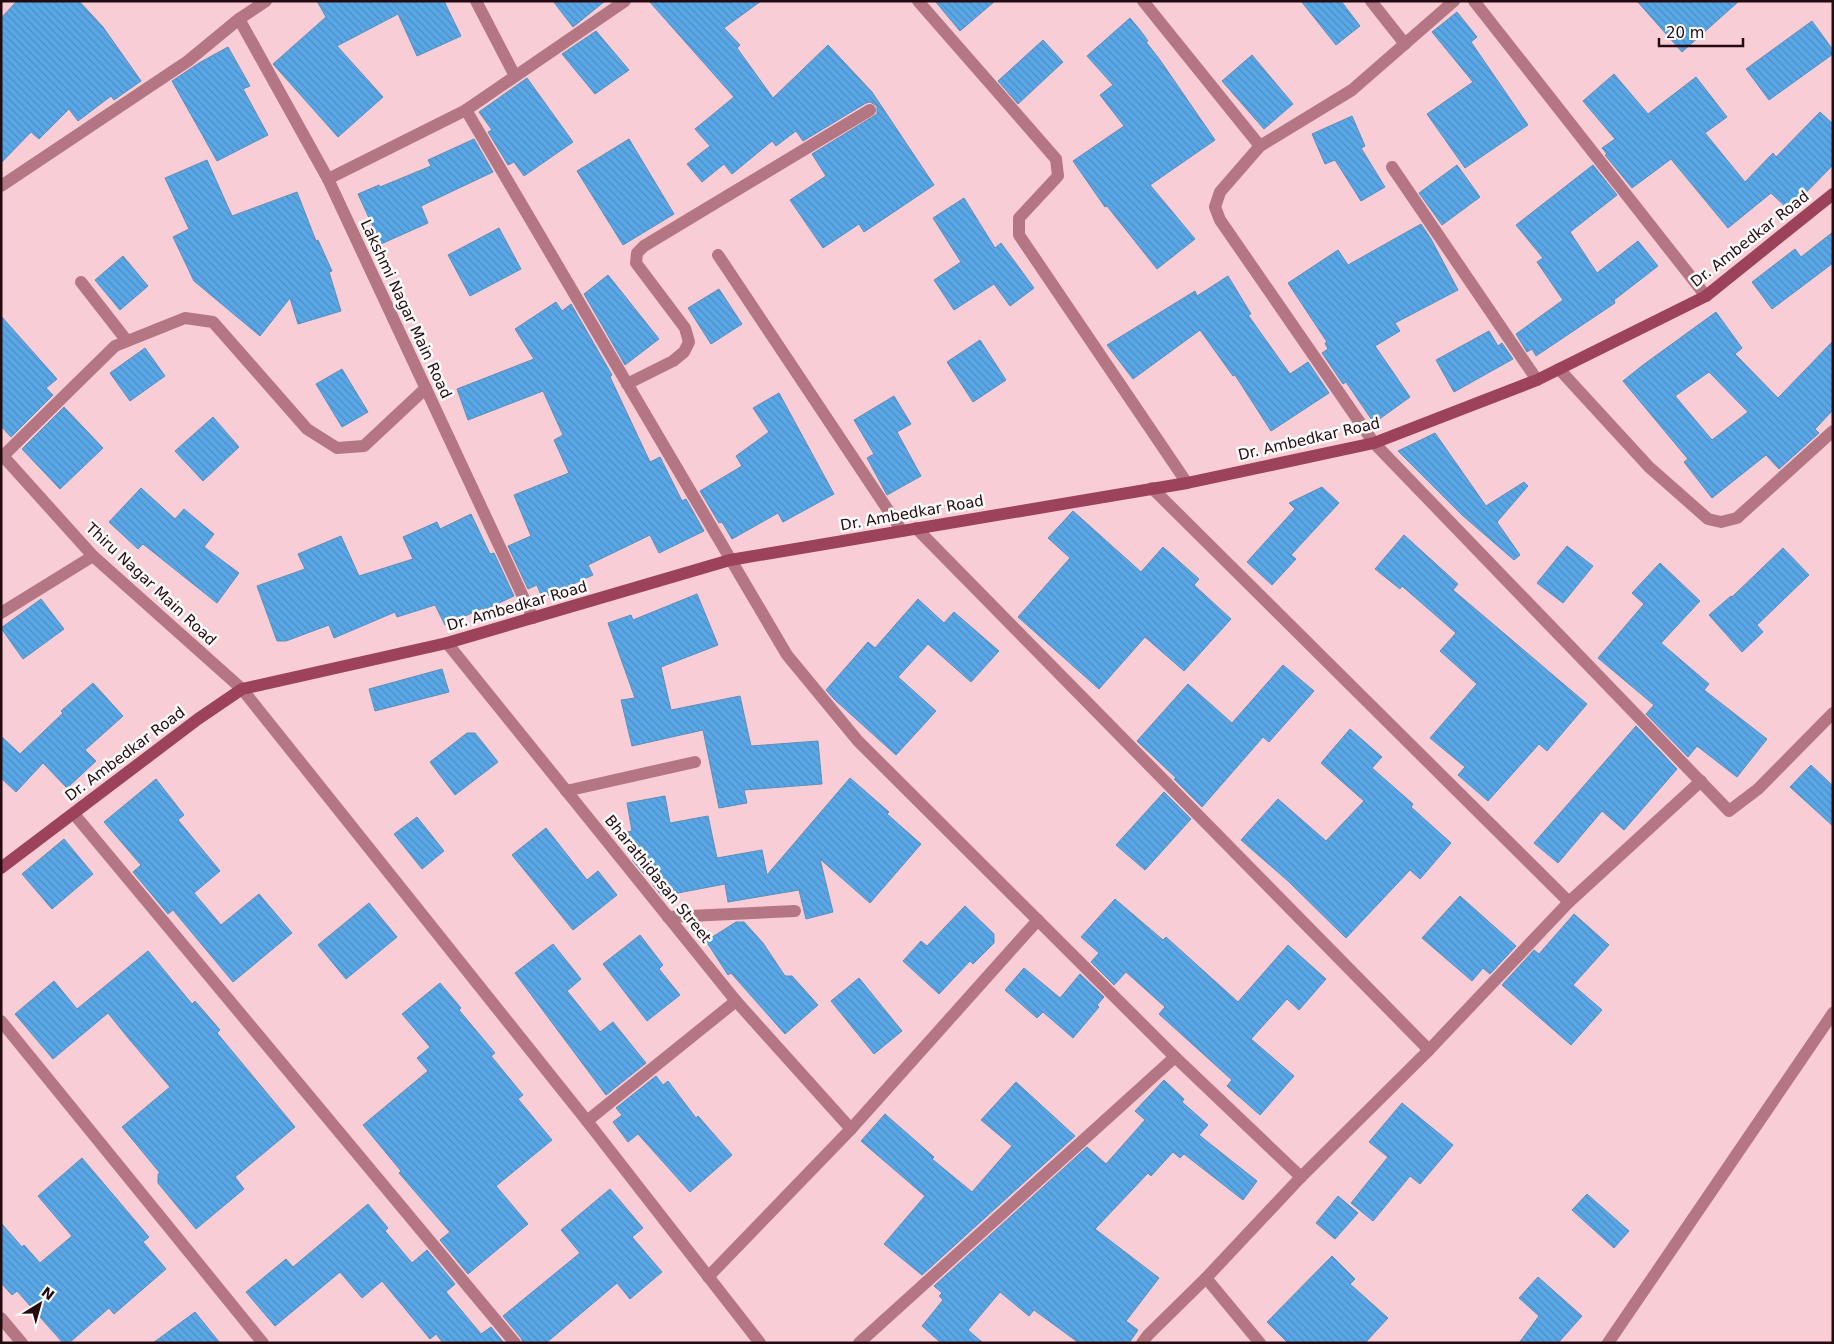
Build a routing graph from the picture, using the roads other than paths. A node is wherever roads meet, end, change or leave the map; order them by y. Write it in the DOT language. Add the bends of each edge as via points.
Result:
graph roads {
  1 [pos="266,1"];
  2 [pos="476,1"];
  3 [pos="625,1"];
  4 [pos="918,1"];
  5 [pos="1143,1"];
  6 [pos="1371,1"];
  7 [pos="1454,1"];
  8 [pos="1474,1"];
  9 [pos="238,19"];
  10 [pos="1405,44"];
  11 [pos="515,76"];
  12 [pos="466,110"];
  13 [pos="870,110"];
  14 [pos="1260,146"];
  15 [pos="1392,167"];
  16 [pos="328,180"];
  17 [pos="1,186"];
  18 [pos="1833,194"];
  19 [pos="718,255"];
  20 [pos="82,282"];
  21 [pos="1706,296"];
  22 [pos="127,341"];
  23 [pos="1559,369"];
  24 [pos="1537,380"];
  25 [pos="627,384"];
  26 [pos="426,388"];
  27 [pos="1833,431"];
  28 [pos="1374,443"];
  29 [pos="2,456"];
  30 [pos="1187,483"];
  31 [pos="1152,488"];
  32 [pos="916,528"];
  33 [pos="902,532"];
  34 [pos="93,556"];
  35 [pos="730,560"];
  36 [pos="1,614"];
  37 [pos="533,618"];
  38 [pos="446,643"];
  39 [pos="242,689"];
  40 [pos="1833,713"];
  41 [pos="695,762"];
  42 [pos="1701,781"];
  43 [pos="566,791"];
  44 [pos="74,814"];
  45 [pos="1,868"];
  46 [pos="1570,902"];
  47 [pos="795,911"];
  48 [pos="668,917"];
  49 [pos="1038,920"];
  50 [pos="736,1001"];
  51 [pos="1833,1013"];
  52 [pos="1,1020"];
  53 [pos="1429,1050"];
  54 [pos="1174,1057"];
  55 [pos="587,1121"];
  56 [pos="851,1129"];
  57 [pos="1301,1176"];
  58 [pos="708,1277"];
  59 [pos="1206,1278"];
  60 [pos="1,1318"];
  61 [pos="22,1343"];
  62 [pos="263,1343"];
  63 [pos="515,1343"];
  64 [pos="760,1343"];
  65 [pos="859,1343"];
  66 [pos="1142,1343"];
  67 [pos="1260,1343"];
  68 [pos="1608,1343"];
  1 -- 9 [label="street"];
  2 -- 11 [label="street"];
  3 -- 11 [label="street"];
  4 -- 30 [label="street" via="1056,159 1058,176 1019,218 1019,235"];
  5 -- 14 [label="street"];
  6 -- 10 [label="street"];
  7 -- 10 [label="street"];
  8 -- 21 [label="street"];
  9 -- 16 [label="street, Lakshmi Nagar Main Road"];
  9 -- 17 [label="street" via="188,61"];
  10 -- 14 [label="street" via="1352,90"];
  11 -- 12 [label="street"];
  12 -- 16 [label="street"];
  12 -- 25 [label="street"];
  13 -- 25 [label="street" via="644,246 638,253 636,264 685,328 689,342 684,352 673,361"];
  14 -- 28 [label="street" via="1220,192 1215,207 1220,220"];
  15 -- 24 [label="street"];
  16 -- 26 [label="street, Lakshmi Nagar Main Road"];
  18 -- 21 [label="street, Dr. Ambedkar Road"];
  19 -- 33 [label="street"];
  20 -- 22 [label="street"];
  21 -- 23 [label="street, Dr. Ambedkar Road"];
  22 -- 26 [label="street" via="185,318 213,322 307,429 337,448 364,446"];
  22 -- 29 [label="street" via="114,346"];
  23 -- 24 [label="street, Dr. Ambedkar Road"];
  23 -- 27 [label="street" via="1648,467 1708,519 1721,522 1737,518"];
  24 -- 28 [label="street, Dr. Ambedkar Road"];
  25 -- 35 [label="street"];
  26 -- 37 [label="street, Lakshmi Nagar Main Road"];
  28 -- 30 [label="street, Dr. Ambedkar Road"];
  28 -- 42 [label="street"];
  29 -- 34 [label="street, Thiru Nagar Main Road"];
  30 -- 31 [label="street, Dr. Ambedkar Road"];
  31 -- 32 [label="street, Dr. Ambedkar Road"];
  31 -- 46 [label="street"];
  32 -- 33 [label="street, Dr. Ambedkar Road"];
  32 -- 53 [label="street"];
  33 -- 35 [label="street, Dr. Ambedkar Road"];
  34 -- 36 [label="street"];
  34 -- 39 [label="street, Thiru Nagar Main Road"];
  35 -- 37 [label="street, Dr. Ambedkar Road"];
  35 -- 49 [label="street" via="787,655 858,741"];
  37 -- 38 [label="street, Dr. Ambedkar Road"];
  38 -- 39 [label="street, Dr. Ambedkar Road"];
  38 -- 43 [label="street, Bharathidasan Street"];
  39 -- 44 [label="street, Dr. Ambedkar Road"];
  39 -- 55 [label="street, Thiru Nagar Main Road"];
  40 -- 42 [label="street" via="1758,789 1729,811"];
  41 -- 43 [label="street"];
  42 -- 46 [label="street"];
  43 -- 48 [label="street, Bharathidasan Street"];
  44 -- 45 [label="street, Dr. Ambedkar Road"];
  44 -- 63 [label="street"];
  46 -- 53 [label="street"];
  47 -- 48 [label="street"];
  48 -- 50 [label="street, Bharathidasan Street"];
  49 -- 54 [label="street"];
  49 -- 56 [label="street"];
  50 -- 55 [label="street"];
  50 -- 56 [label="street, Bharathidasan Street"];
  51 -- 68 [label="street"];
  52 -- 62 [label="street"];
  53 -- 57 [label="street"];
  54 -- 57 [label="street"];
  54 -- 65 [label="street"];
  55 -- 58 [label="street, Thiru Nagar Main Road"];
  56 -- 58 [label="street"];
  57 -- 59 [label="street"];
  58 -- 64 [label="street, Thiru Nagar Main Road"];
  59 -- 66 [label="street"];
  59 -- 67 [label="street"];
  60 -- 61 [label="street"];
}
